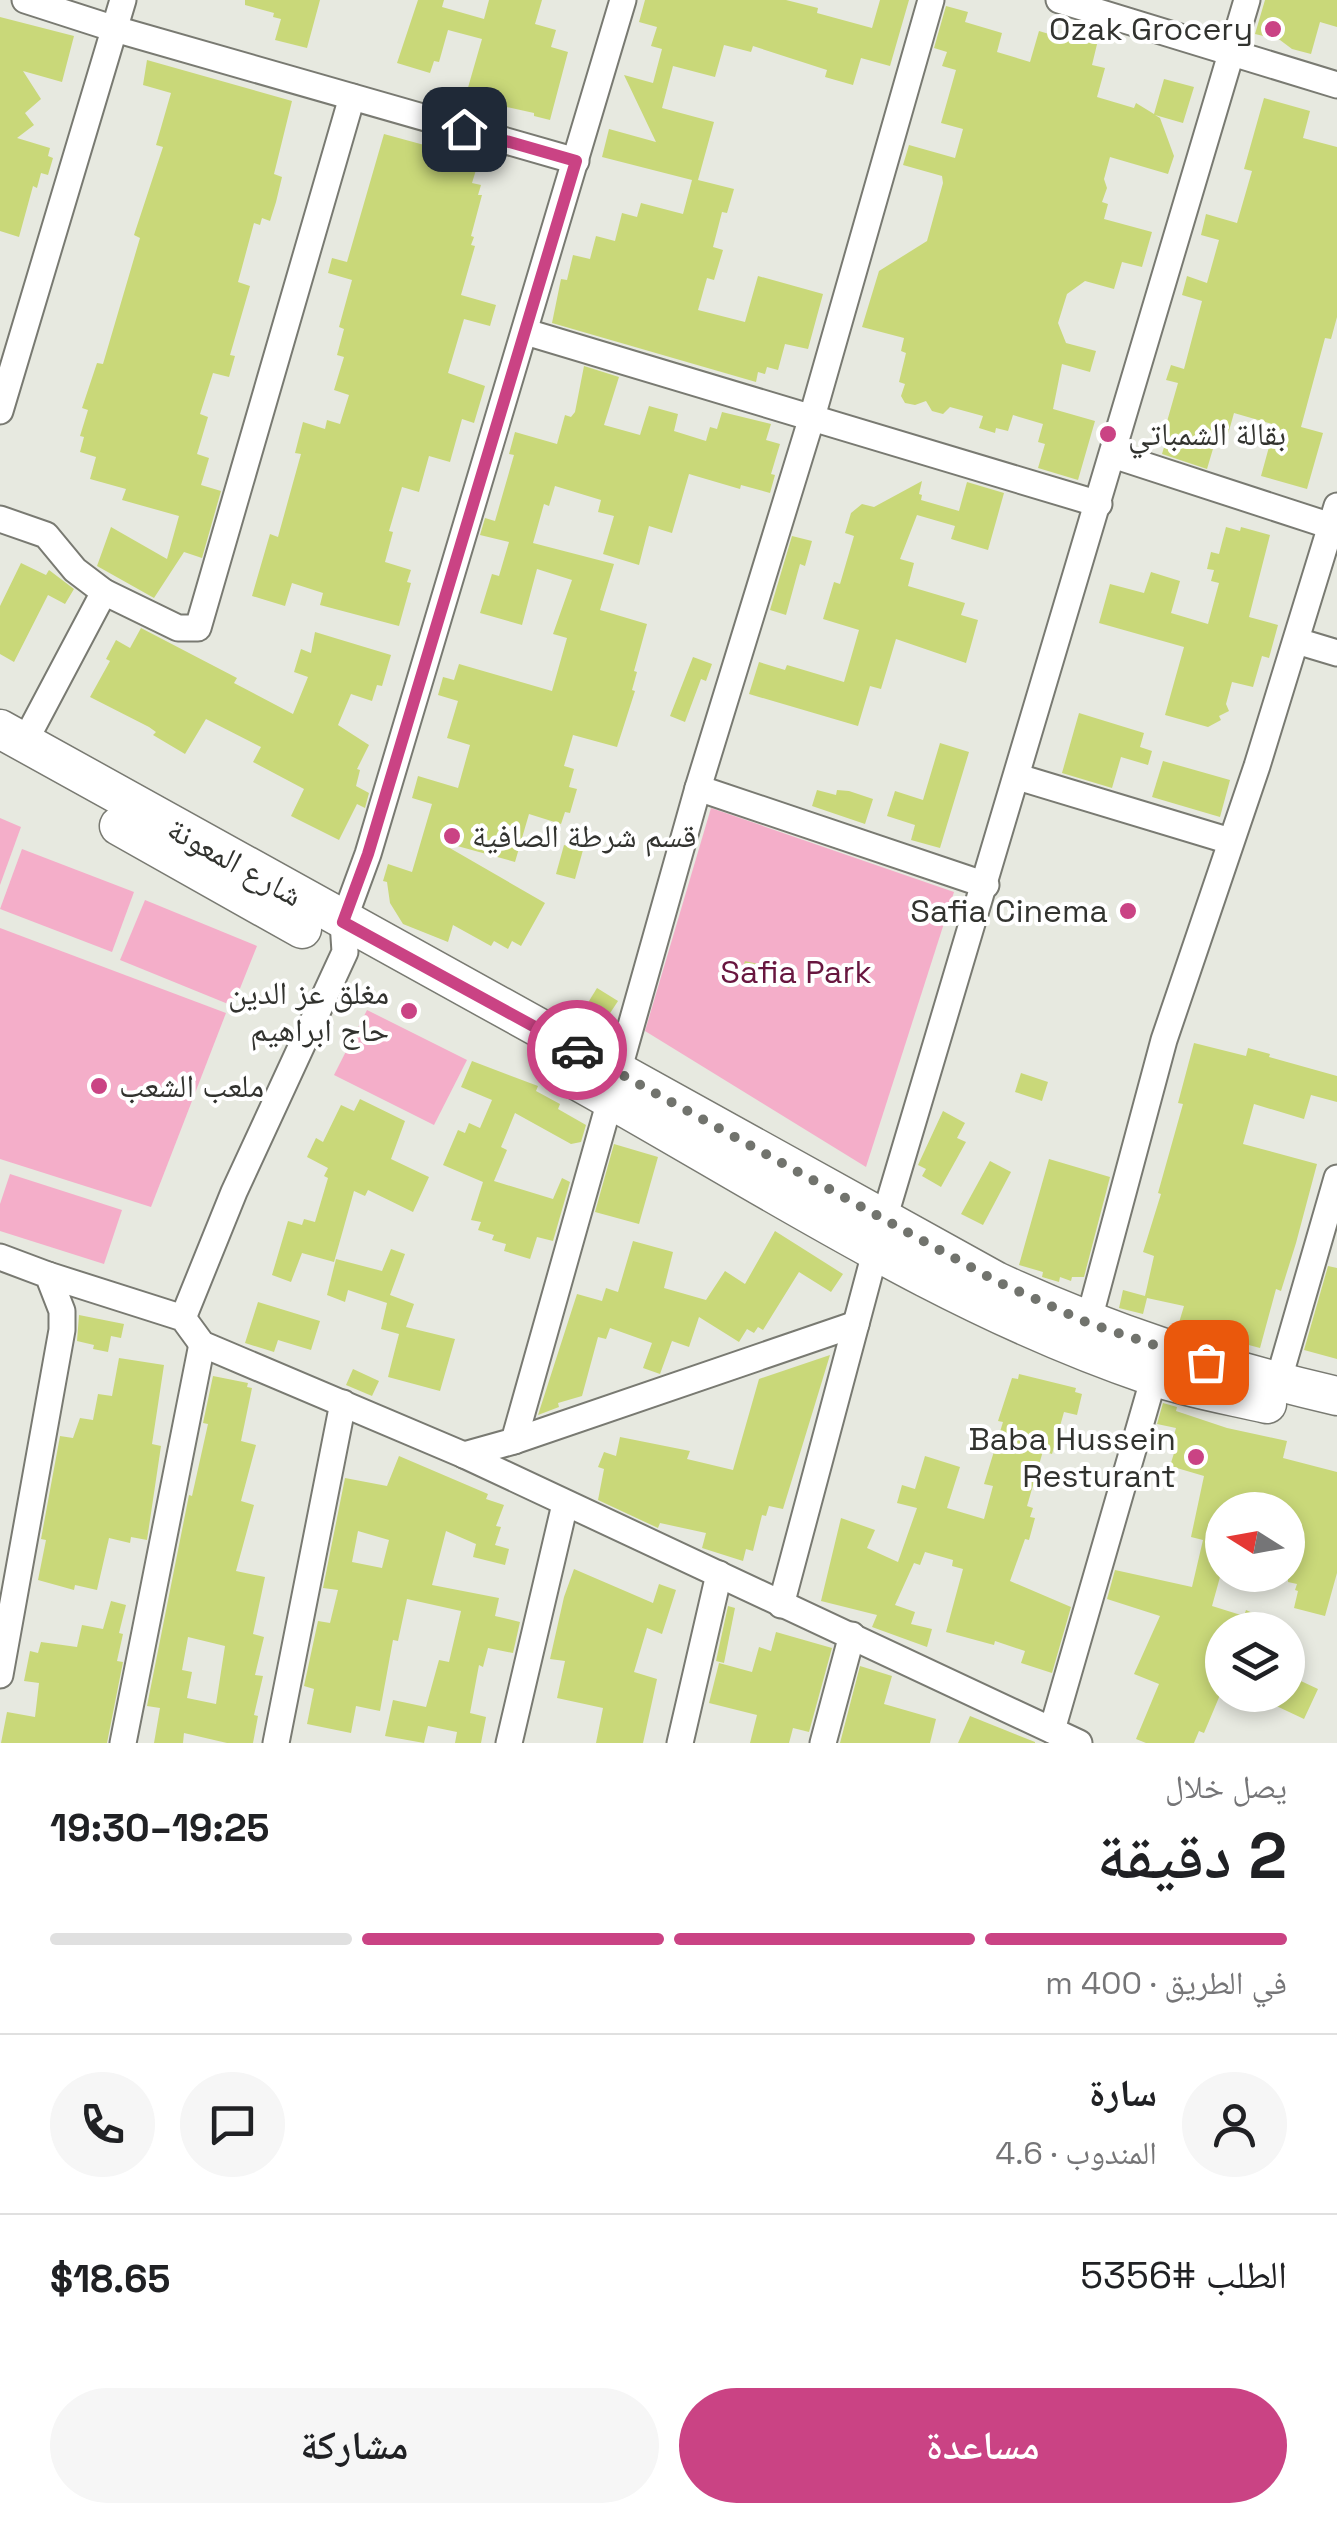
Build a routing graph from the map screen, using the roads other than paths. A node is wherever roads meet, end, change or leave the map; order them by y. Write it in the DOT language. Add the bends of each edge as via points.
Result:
graph roads {
  1 [pos="26,0"];
  2 [pos="124,0"];
  3 [pos="623,0"];
  4 [pos="931,0"];
  5 [pos="1060,0"];
  6 [pos="1248,0"];
  7 [pos="115,29"];
  8 [pos="1232,52"];
  9 [pos="1337,85"];
  10 [pos="352,97"];
  11 [pos="576,161"];
  12 [pos="526,332"];
  13 [pos="0,411"];
  14 [pos="812,416"];
  15 [pos="1113,455"];
  16 [pos="1098,504"];
  17 [pos="1334,516"];
  18 [pos="0,519"];
  19 [pos="104,592"];
  20 [pos="1297,641"];
  21 [pos="1337,653"];
  22 [pos="8,743"];
  23 [pos="1018,777"];
  24 [pos="698,788"];
  25 [pos="1230,841"];
  26 [pos="986,885"];
  27 [pos="344,937"];
  28 [pos="614,1086"];
  29 [pos="1337,1178"];
  30 [pos="880,1236"];
  31 [pos="0,1257"];
  32 [pos="48,1275"];
  33 [pos="183,1318"];
  34 [pos="1088,1323"];
  35 [pos="856,1324"];
  36 [pos="202,1344"];
  37 [pos="1154,1377"];
  38 [pos="1278,1382"];
  39 [pos="1337,1396"];
  40 [pos="343,1403"];
  41 [pos="1337,1422"];
  42 [pos="514,1441"];
  43 [pos="464,1456"];
  44 [pos="565,1504"];
  45 [pos="719,1574"];
  46 [pos="781,1605"];
  47 [pos="5,1612"];
  48 [pos="852,1636"];
  49 [pos="0,1675"];
  50 [pos="1052,1730"];
  51 [pos="123,1743"];
  52 [pos="276,1743"];
  53 [pos="509,1743"];
  54 [pos="680,1743"];
  55 [pos="823,1743"];
  56 [pos="1080,1743"];
  1 -- 7 [label="street"];
  2 -- 7 [label="street"];
  3 -- 11 [label="street"];
  4 -- 14 [label="street"];
  5 -- 8 [label="street"];
  6 -- 8 [label="street"];
  7 -- 10 [label="street"];
  7 -- 13 [label="street"];
  8 -- 9 [label="street"];
  8 -- 15 [label="street"];
  10 -- 11 [label="street"];
  10 -- 19 [label="street" via="198,628 178,628"];
  11 -- 12 [label="street"];
  12 -- 14 [label="street"];
  12 -- 27 [label="street"];
  14 -- 16 [label="street"];
  14 -- 24 [label="street"];
  15 -- 16 [label="street"];
  15 -- 17 [label="street"];
  16 -- 23 [label="street"];
  17 -- 20 [label="street"];
  18 -- 19 [label="street" via="46,535"];
  19 -- 22 [label="street"];
  20 -- 21 [label="street"];
  20 -- 25 [label="street"];
  22 -- 27 [label="highway, شارع المعونة"];
  23 -- 25 [label="street"];
  23 -- 26 [label="street"];
  24 -- 26 [label="street"];
  24 -- 28 [label="street"];
  25 -- 34 [label="street" via="1164,1040"];
  26 -- 30 [label="street"];
  27 -- 28 [label="highway, شارع المعونة"];
  27 -- 33 [label="street"];
  28 -- 30 [label="highway, شارع المعونة"];
  28 -- 42 [label="street"];
  29 -- 38 [label="street"];
  30 -- 34 [label="highway, شارع المعونة"];
  30 -- 35 [label="street"];
  30 -- 37 [label="highway, شارع المعونة" via="1038,1331"];
  31 -- 32 [label="street"];
  32 -- 33 [label="street"];
  32 -- 47 [label="street" via="62,1330"];
  33 -- 36 [label="street"];
  34 -- 38 [label="highway, شارع المعونة"];
  35 -- 42 [label="street"];
  35 -- 46 [label="street"];
  36 -- 40 [label="street"];
  36 -- 51 [label="street"];
  37 -- 41 [label="highway, شارع المعونة"];
  37 -- 50 [label="street"];
  38 -- 39 [label="highway, شارع المعونة"];
  40 -- 43 [label="street"];
  40 -- 52 [label="street"];
  42 -- 43 [label="street"];
  43 -- 44 [label="street"];
  44 -- 45 [label="street"];
  44 -- 53 [label="street"];
  45 -- 46 [label="street"];
  45 -- 54 [label="street"];
  46 -- 48 [label="street"];
  47 -- 49 [label="street"];
  48 -- 50 [label="street"];
  48 -- 55 [label="street"];
  50 -- 56 [label="street"];
}
